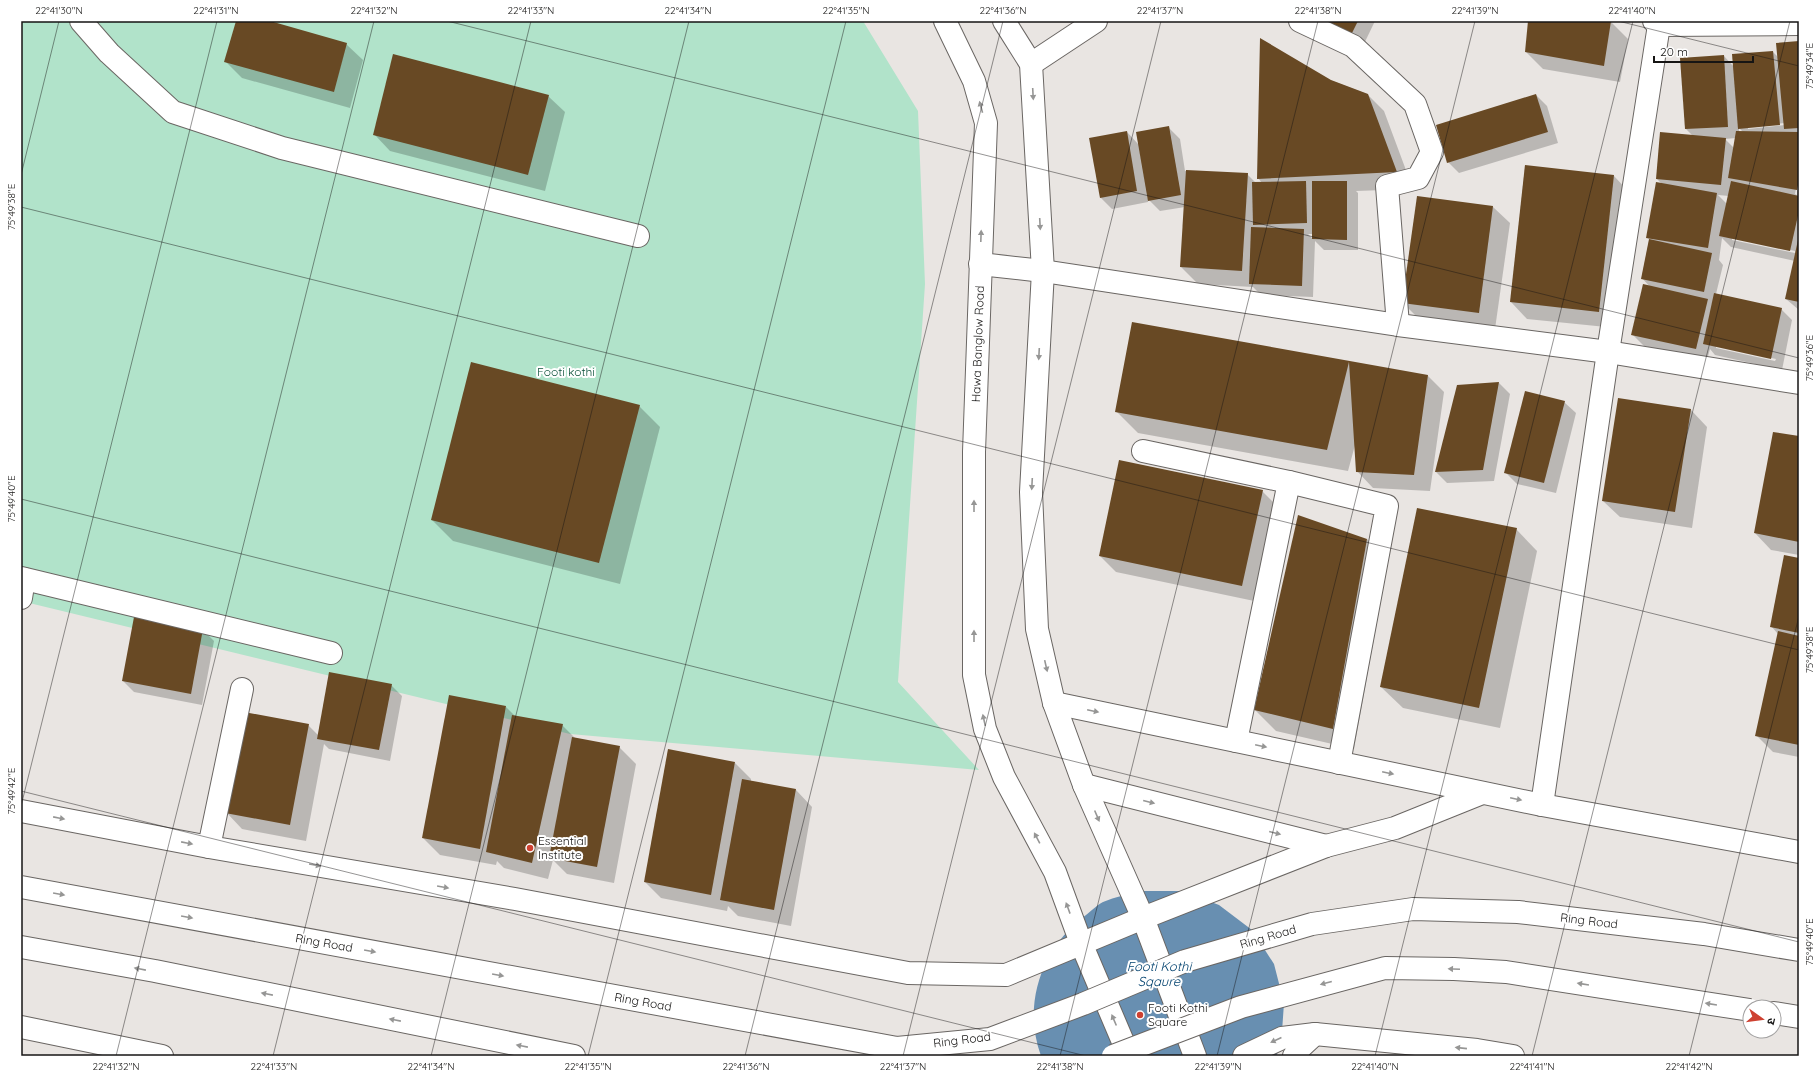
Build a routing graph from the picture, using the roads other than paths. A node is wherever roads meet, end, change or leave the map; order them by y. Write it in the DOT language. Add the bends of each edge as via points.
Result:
graph roads {
  1 [pos="81,21"];
  2 [pos="945,21"];
  3 [pos="1004,21"];
  4 [pos="1096,21"];
  5 [pos="1300,21"];
  6 [pos="1657,23"];
  7 [pos="1798,23"];
  8 [pos="1031,64"];
  9 [pos="638,236"];
  10 [pos="980,264"];
  11 [pos="1043,271"];
  12 [pos="1398,325"];
  13 [pos="1608,352"];
  14 [pos="1799,383"];
  15 [pos="1143,451"];
  16 [pos="1289,482"];
  17 [pos="22,585"];
  18 [pos="331,653"];
  19 [pos="242,689"];
  20 [pos="1054,703"];
  21 [pos="1236,741"];
  22 [pos="1339,763"];
  23 [pos="1084,785"];
  24 [pos="1482,793"];
  25 [pos="1542,805"];
  26 [pos="21,811"];
  27 [pos="1326,846"];
  28 [pos="209,847"];
  29 [pos="1799,852"];
  30 [pos="21,887"];
  31 [pos="1143,918"];
  32 [pos="1081,943"];
  33 [pos="21,947"];
  34 [pos="1799,950"];
  35 [pos="1742,1009"];
  36 [pos="1782,1014"];
  37 [pos="1799,1017"];
  38 [pos="21,1027"];
  39 [pos="1315,1034"];
  40 [pos="138,1054"];
  41 [pos="162,1056"];
  42 [pos="574,1056"];
  43 [pos="1113,1056"];
  44 [pos="1129,1056"];
  45 [pos="1195,1056"];
  46 [pos="1244,1056"];
  47 [pos="1294,1056"];
  48 [pos="1513,1056"];
  1 -- 9 [label="main road" via="109,53 173,112 282,148"];
  10 -- 2 [label="main road, Hawa Banglow Road, one-way" via="986,123 974,80"];
  3 -- 8 [label="main road"];
  4 -- 8 [label="main road"];
  5 -- 12 [label="main road" via="1353,46 1415,104 1432,152 1418,178 1387,186"];
  6 -- 7 [label="main road"];
  6 -- 13 [label="main road"];
  8 -- 11 [label="main road, one-way"];
  10 -- 11 [label="main road"];
  32 -- 10 [label="main road, Hawa Banglow Road, one-way" via="1055,872 1004,777 985,729 974,675 974,452"];
  11 -- 12 [label="main road"];
  11 -- 20 [label="main road, one-way" via="1031,492 1037,628"];
  12 -- 13 [label="main road"];
  13 -- 14 [label="main road"];
  13 -- 25 [label="main road"];
  15 -- 16 [label="main road"];
  16 -- 21 [label="main road"];
  16 -- 22 [label="main road" via="1387,506"];
  17 -- 18 [label="main road"];
  19 -- 28 [label="main road"];
  20 -- 21 [label="main road, one-way"];
  20 -- 23 [label="main road"];
  21 -- 22 [label="main road, one-way"];
  22 -- 24 [label="main road, one-way"];
  23 -- 27 [label="main road, one-way"];
  23 -- 31 [label="main road, one-way"];
  24 -- 25 [label="main road, one-way"];
  24 -- 27 [label="main road" via="1395,828"];
  25 -- 29 [label="main road"];
  26 -- 28 [label="main road, one-way"];
  27 -- 31 [label="main road"];
  28 -- 32 [label="main road, one-way" via="515,899 908,973 1006,975"];
  30 -- 34 [label="main road, Ring Road, one-way, bridge" via="897,1048 990,1039 1083,1004 1185,961 1312,924 1413,909 1518,912 1704,934"];
  31 -- 32 [label="main road"];
  31 -- 45 [label="main road"];
  44 -- 32 [label="main road, Hawa Banglow Road, one-way"];
  42 -- 33 [label="main road, one-way"];
  35 -- 43 [label="main road, one-way, bridge" via="1506,972 1385,968 1240,1007"];
  36 -- 37 [label="main road"];
  38 -- 40 [label="main road"];
  39 -- 46 [label="main road, one-way" via="1282,1038"];
  39 -- 47 [label="main road"];
  48 -- 39 [label="main road, one-way"];
  40 -- 41 [label="main road"];
}
